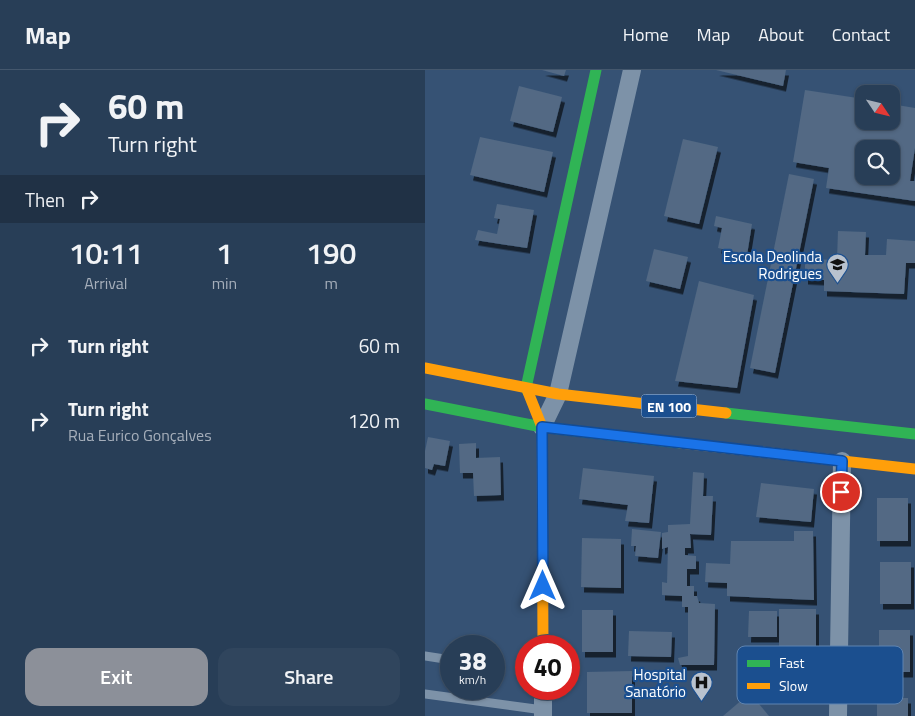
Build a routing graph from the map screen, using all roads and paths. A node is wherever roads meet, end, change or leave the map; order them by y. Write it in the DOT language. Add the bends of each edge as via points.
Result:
graph roads {
  1 [pos="596,70"];
  2 [pos="632,70"];
  3 [pos="425,368"];
  4 [pos="527,388"];
  5 [pos="558,394"];
  6 [pos="425,404"];
  7 [pos="542,427"];
  8 [pos="915,434"];
  9 [pos="842,461"];
  10 [pos="915,469"];
  11 [pos="543,635"];
  12 [pos="839,646"];
  13 [pos="425,656"];
  14 [pos="440,658"];
  15 [pos="425,694"];
  16 [pos="543,700"];
  17 [pos="543,713"];
  1 -- 4 [label="main road"];
  2 -- 5 [label="street"];
  3 -- 4 [label="main road, EN 100"];
  4 -- 5 [label="main road, EN 100"];
  4 -- 7 [label="main road"];
  5 -- 7 [label="street"];
  5 -- 8 [label="main road, EN 100"];
  6 -- 7 [label="main road, EN 100"];
  7 -- 9 [label="main road, EN 100"];
  7 -- 11 [label="main road"];
  9 -- 10 [label="main road, EN 100"];
  9 -- 12 [label="street"];
  13 -- 14 [label="lane"];
  15 -- 17 [label="lane"];
  16 -- 17 [label="street"];
}
